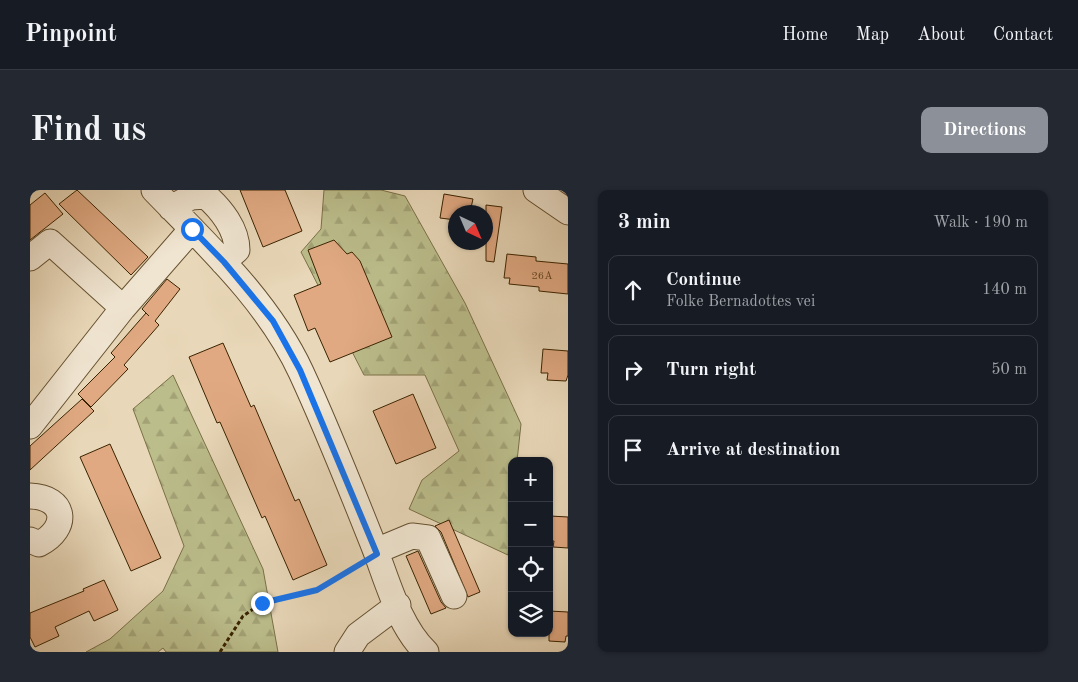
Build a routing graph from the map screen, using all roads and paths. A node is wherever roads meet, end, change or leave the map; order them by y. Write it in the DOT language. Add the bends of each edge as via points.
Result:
graph roads {
  1 [pos="154,190"];
  2 [pos="536,190"];
  3 [pos="171,208"];
  4 [pos="568,212"];
  5 [pos="192,229"];
  6 [pos="30,258"];
  7 [pos="224,262"];
  8 [pos="123,308"];
  9 [pos="30,425"];
  10 [pos="30,496"];
  11 [pos="30,540"];
  12 [pos="377,552"];
  13 [pos="454,596"];
  14 [pos="398,605"];
  15 [pos="220,652"];
  16 [pos="347,652"];
  17 [pos="426,652"];
  1 -- 3 [label="street"];
  2 -- 4 [label="street"];
  3 -- 5 [label="street"];
  3 -- 7 [label="street" via="191,197 206,196 218,206 237,240 237,250"];
  5 -- 7 [label="street"];
  5 -- 8 [label="street"];
  6 -- 8 [label="street" via="50,242"];
  7 -- 12 [label="street" via="273,321 300,370"];
  8 -- 9 [label="street"];
  10 -- 11 [label="street" via="40,496 53,503 60,514 60,525 51,538 39,544"];
  12 -- 13 [label="street" via="412,536 428,538"];
  12 -- 14 [label="street"];
  12 -- 15 [label="path" via="317,590 262,603 243,616"];
  14 -- 16 [label="street" via="358,635"];
  14 -- 17 [label="street" via="406,624"];
}
